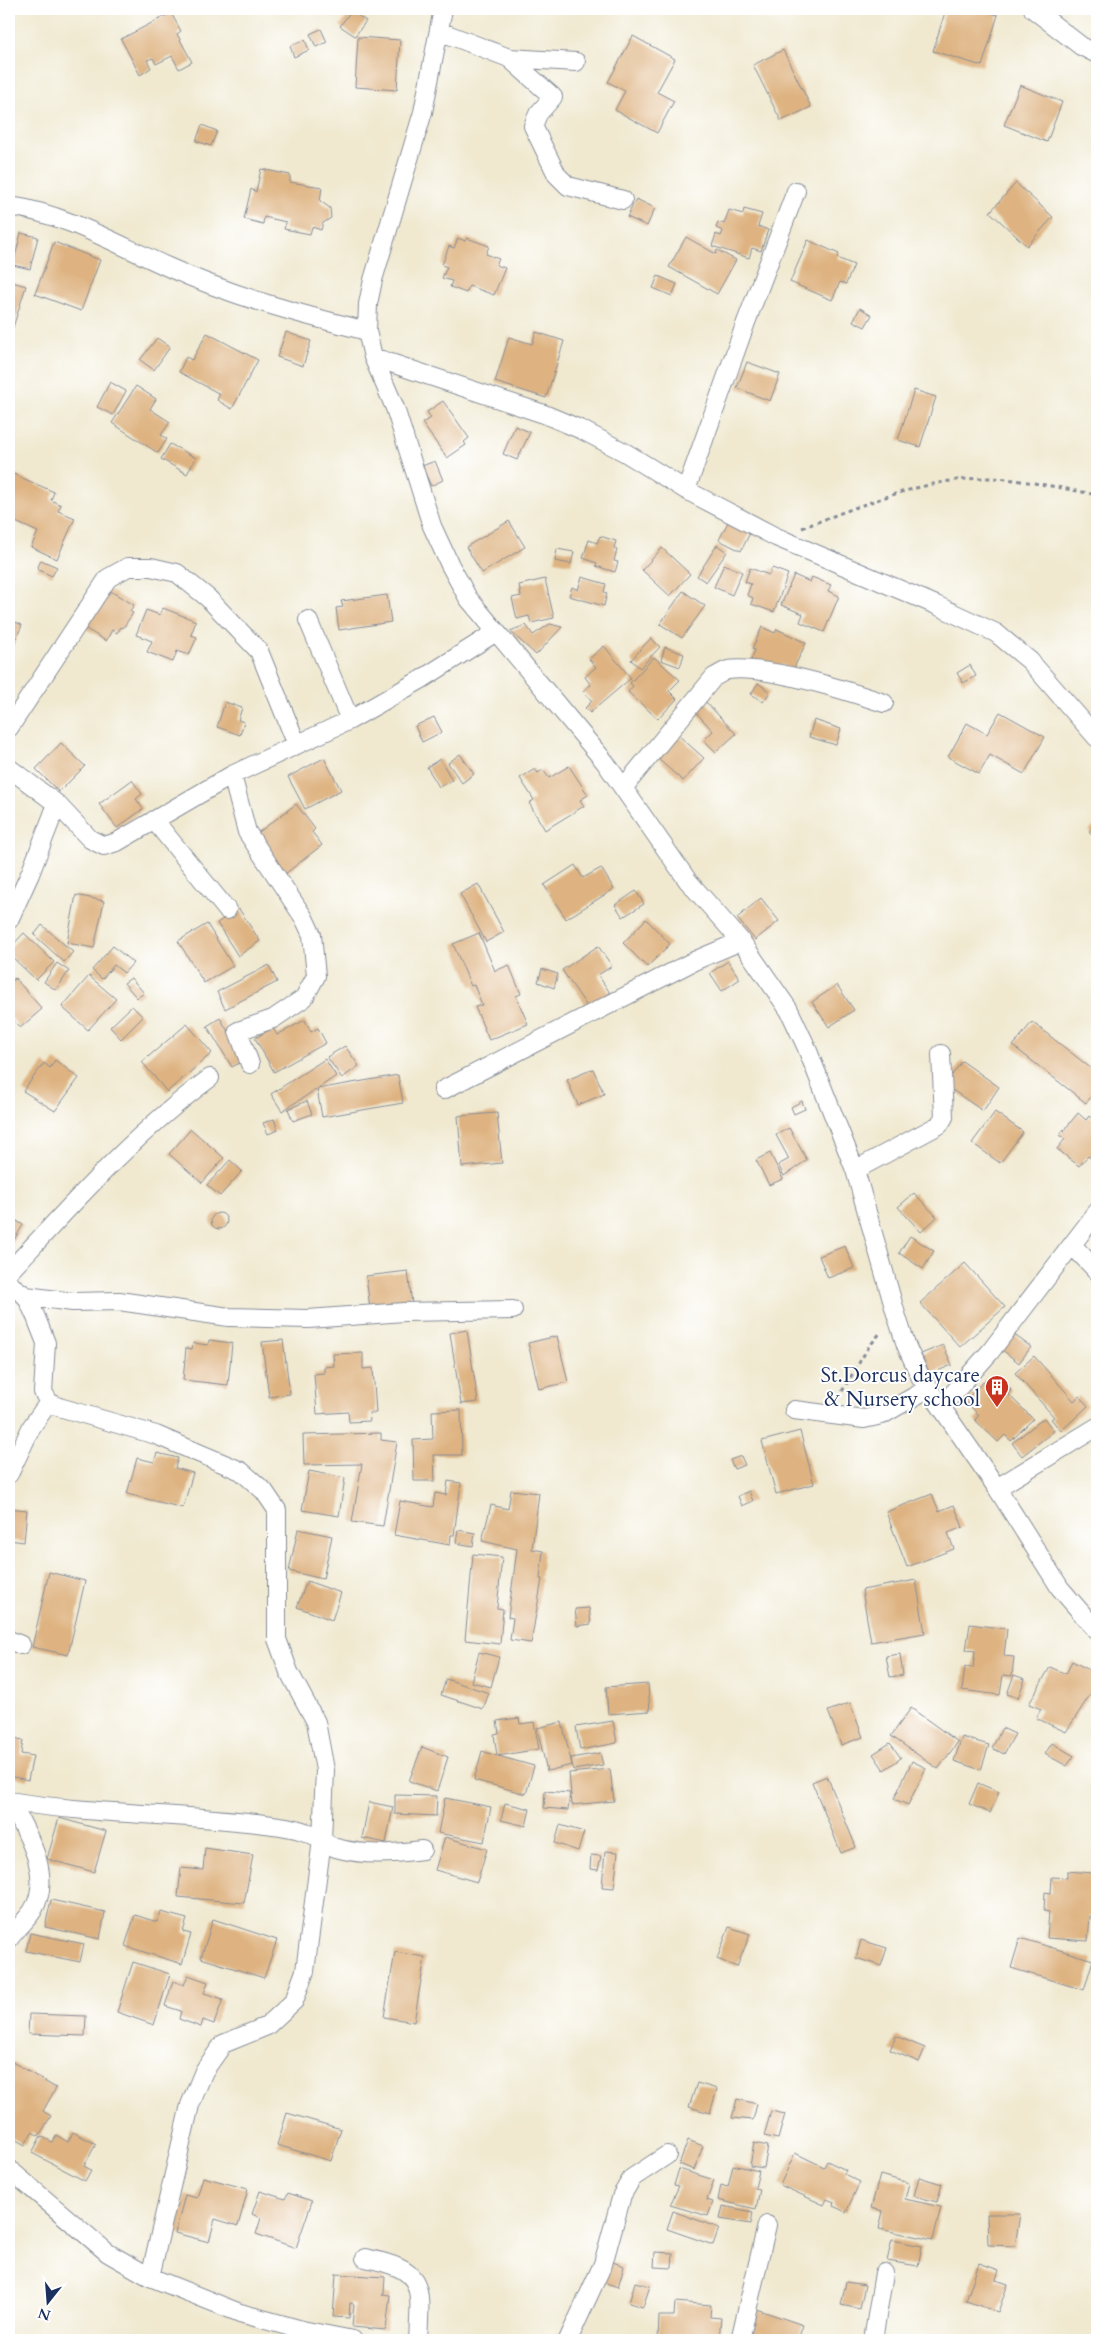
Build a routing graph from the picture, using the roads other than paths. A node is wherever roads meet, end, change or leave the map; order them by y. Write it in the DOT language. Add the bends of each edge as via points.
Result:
graph roads {
  1 [pos="443,9"];
  2 [pos="1033,9"];
  3 [pos="439,31"];
  4 [pos="1097,54"];
  5 [pos="509,58"];
  6 [pos="576,62"];
  7 [pos="796,191"];
  8 [pos="623,200"];
  9 [pos="9,206"];
  10 [pos="367,331"];
  11 [pos="373,357"];
  12 [pos="686,490"];
  13 [pos="308,620"];
  14 [pos="496,632"];
  15 [pos="884,703"];
  16 [pos="350,720"];
  17 [pos="9,728"];
  18 [pos="1097,738"];
  19 [pos="297,745"];
  20 [pos="9,768"];
  21 [pos="232,775"];
  22 [pos="624,788"];
  23 [pos="57,804"];
  24 [pos="154,820"];
  25 [pos="227,910"];
  26 [pos="9,920"];
  27 [pos="741,941"];
  28 [pos="941,1054"];
  29 [pos="250,1064"];
  30 [pos="210,1078"];
  31 [pos="443,1090"];
  32 [pos="855,1170"];
  33 [pos="1097,1212"];
  34 [pos="1072,1245"];
  35 [pos="1097,1271"];
  36 [pos="9,1272"];
  37 [pos="9,1284"];
  38 [pos="26,1296"];
  39 [pos="512,1310"];
  40 [pos="929,1388"];
  41 [pos="49,1402"];
  42 [pos="942,1406"];
  43 [pos="794,1410"];
  44 [pos="1097,1427"];
  45 [pos="9,1474"];
  46 [pos="997,1488"];
  47 [pos="1097,1631"];
  48 [pos="10,1801"];
  49 [pos="322,1840"];
  50 [pos="422,1850"];
  51 [pos="9,1939"];
  52 [pos="667,2156"];
  53 [pos="9,2169"];
  54 [pos="766,2225"];
  55 [pos="365,2258"];
  56 [pos="884,2273"];
  57 [pos="150,2277"];
  58 [pos="320,2336"];
  59 [pos="353,2340"];
  60 [pos="418,2340"];
  61 [pos="568,2340"];
  62 [pos="740,2340"];
  63 [pos="873,2340"];
  1 -- 3 [label="street"];
  2 -- 4 [label="street" via="1081,46"];
  3 -- 5 [label="street"];
  3 -- 10 [label="street" via="423,112 373,280"];
  5 -- 6 [label="street"];
  5 -- 8 [label="street" via="553,97 538,114 533,126 557,176 568,186"];
  7 -- 12 [label="street"];
  9 -- 10 [label="street" via="26,208 98,232 168,268 258,303"];
  10 -- 11 [label="street"];
  11 -- 12 [label="street" via="544,414 582,430"];
  11 -- 14 [label="street" via="395,408 440,545 468,598"];
  12 -- 18 [label="street" via="776,537 996,633 1030,660"];
  13 -- 16 [label="street"];
  14 -- 16 [label="street"];
  14 -- 22 [label="street"];
  15 -- 22 [label="street" via="837,688 752,670 726,670 714,677"];
  16 -- 19 [label="street"];
  17 -- 19 [label="street" via="108,578 128,568 151,567 177,573 208,598 259,651"];
  19 -- 21 [label="street"];
  20 -- 23 [label="street"];
  21 -- 24 [label="street"];
  21 -- 29 [label="street" via="247,832 312,935 316,976 304,998 273,1020 238,1031"];
  22 -- 27 [label="street" via="688,882"];
  23 -- 24 [label="street" via="90,839 104,846"];
  23 -- 26 [label="street"];
  24 -- 25 [label="street"];
  27 -- 31 [label="street" via="694,961"];
  27 -- 32 [label="street" via="789,1010"];
  28 -- 32 [label="street" via="944,1116 939,1125"];
  30 -- 36 [label="street" via="179,1101 94,1181"];
  32 -- 40 [label="street" via="906,1345"];
  33 -- 34 [label="street"];
  34 -- 35 [label="street"];
  34 -- 42 [label="street" via="990,1352"];
  37 -- 38 [label="street"];
  38 -- 39 [label="street" via="72,1302 119,1301 229,1317 308,1319 404,1312"];
  38 -- 41 [label="street" via="46,1343 43,1392"];
  40 -- 42 [label="street"];
  40 -- 43 [label="street" via="882,1415 864,1419"];
  41 -- 45 [label="street" via="32,1426"];
  41 -- 49 [label="street" via="156,1435 241,1471 264,1491 277,1510 277,1638 289,1672 316,1722 325,1770"];
  42 -- 46 [label="street"];
  44 -- 46 [label="street"];
  46 -- 47 [label="street" via="1060,1588"];
  48 -- 49 [label="street" via="59,1809 250,1822 286,1827"];
  48 -- 51 [label="street" via="28,1834 40,1867 40,1890 34,1909"];
  49 -- 50 [label="street" via="333,1847 361,1854 387,1855"];
  49 -- 57 [label="street" via="305,1971 294,2001 266,2026 223,2044 204,2071 190,2105"];
  52 -- 61 [label="street" via="632,2178 622,2195 604,2264"];
  53 -- 57 [label="street" via="108,2252"];
  54 -- 62 [label="street"];
  55 -- 60 [label="street" via="405,2269 415,2281 420,2292"];
  56 -- 63 [label="street"];
  57 -- 58 [label="street" via="240,2312"];
  58 -- 59 [label="street"];
}
